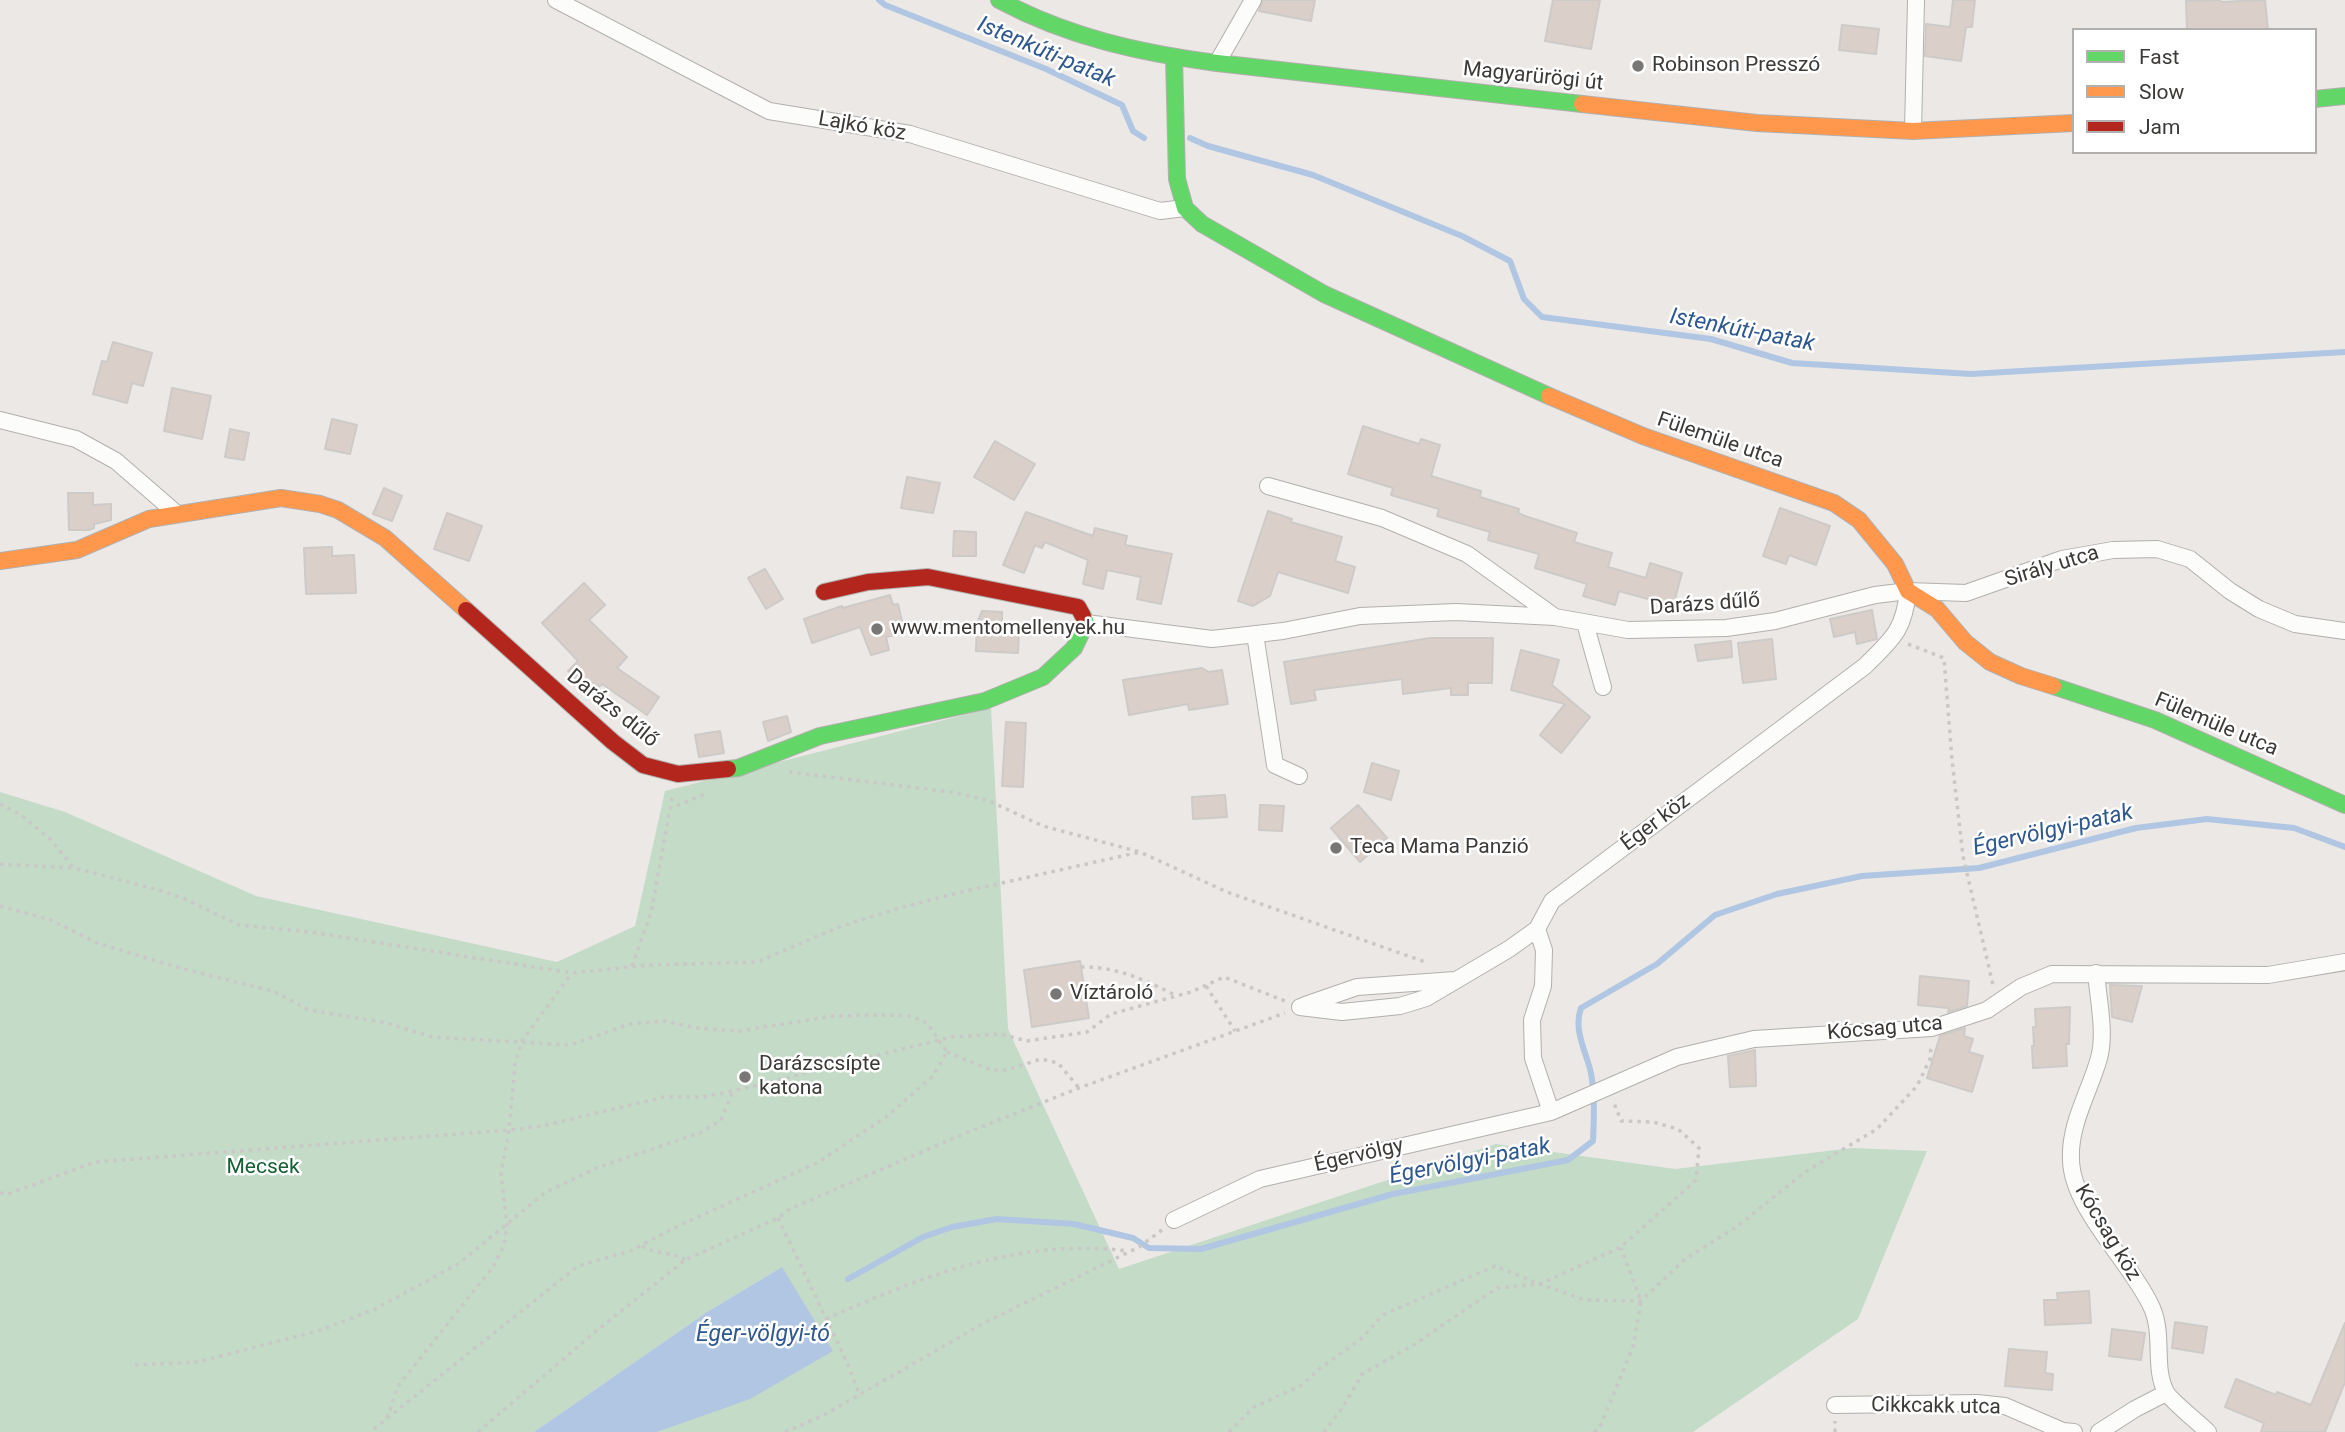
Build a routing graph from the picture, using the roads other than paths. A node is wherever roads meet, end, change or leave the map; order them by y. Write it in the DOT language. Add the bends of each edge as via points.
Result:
graph roads {
  1 [pos="556,0"];
  2 [pos="999,0"];
  3 [pos="1253,0"];
  4 [pos="1916,0"];
  5 [pos="1174,57"];
  6 [pos="1217,63"];
  7 [pos="2345,96"];
  8 [pos="2317,99"];
  9 [pos="2072,123"];
  10 [pos="1913,131"];
  11 [pos="1185,208"];
  12 [pos="0,420"];
  13 [pos="1268,486"];
  14 [pos="176,513"];
  15 [pos="0,561"];
  16 [pos="1908,591"];
  17 [pos="824,592"];
  18 [pos="1555,617"];
  19 [pos="1086,623"];
  20 [pos="1586,623"];
  21 [pos="2345,631"];
  22 [pos="1255,634"];
  23 [pos="1602,687"];
  24 [pos="1299,776"];
  25 [pos="2345,805"];
  26 [pos="1537,929"];
  27 [pos="2345,962"];
  28 [pos="2096,973"];
  29 [pos="1457,979"];
  30 [pos="1551,1112"];
  31 [pos="1174,1220"];
  32 [pos="2166,1393"];
  33 [pos="1835,1405"];
  34 [pos="2074,1432"];
  35 [pos="2099,1432"];
  36 [pos="2208,1432"];
  1 -- 11 [label="street, Lajkó köz" via="769,111 911,134 1160,211"];
  2 -- 5 [label="street, Magyarürögi út" via="1021,13 1096,40"];
  3 -- 6 [label="street"];
  4 -- 10 [label="street"];
  5 -- 6 [label="street, Magyarürögi út"];
  5 -- 11 [label="street" via="1177,179"];
  6 -- 10 [label="street, Magyarürögi út" via="1757,123"];
  7 -- 8 [label="street"];
  9 -- 10 [label="street, Magyarürögi út"];
  11 -- 16 [label="street, Fülemüle utca" via="1202,224 1324,294 1643,436 1834,503 1859,520 1895,564"];
  12 -- 14 [label="street" via="76,439 116,461"];
  13 -- 18 [label="street, Darázs dűlő" via="1382,519 1467,554"];
  14 -- 15 [label="street, Darázs dűlő" via="149,519 77,550"];
  14 -- 19 [label="street, Darázs dűlő" via="281,498 320,504 356,519 421,569 613,742 643,765 678,774 738,768 820,736 985,701 1043,677 1074,648"];
  16 -- 20 [label="street, Darázs dűlő" via="1726,628 1628,630"];
  16 -- 21 [label="street, Sirály utca" via="1966,593 2062,559 2113,550 2157,549 2190,559 2230,591 2295,624"];
  16 -- 25 [label="street, Fülemüle utca" via="1937,609 1965,642 1990,662 2021,677 2155,720"];
  16 -- 26 [label="street, Éger köz" via="1905,615 1893,638 1865,666 1552,901"];
  17 -- 19 [label="street" via="928,578 1079,607"];
  18 -- 20 [label="street, Darázs dűlő"];
  18 -- 22 [label="street, Darázs dűlő" via="1456,612 1360,616"];
  19 -- 22 [label="street, Darázs dűlő" via="1212,639"];
  20 -- 23 [label="street"];
  22 -- 24 [label="street" via="1275,765"];
  26 -- 29 [label="street"];
  26 -- 30 [label="street" via="1544,962 1543,986 1532,1020 1533,1058"];
  27 -- 28 [label="street, Kócsag utca" via="2268,975"];
  28 -- 30 [label="street, Kócsag utca" via="2052,974 2021,987 1987,1010 1932,1028 1754,1039 1677,1057"];
  28 -- 32 [label="street, Kócsag köz" via="2100,1056 2074,1133 2070,1160 2086,1205 2151,1306 2158,1325"];
  29 -- 29 [label="street" via="1426,998 1400,1006 1342,1012 1300,1007 1357,987"];
  30 -- 31 [label="street, Égervölgy" via="1260,1179"];
  32 -- 35 [label="street"];
  32 -- 36 [label="street"];
  33 -- 34 [label="street, Cikkcakk utca" via="2005,1406"];
}
